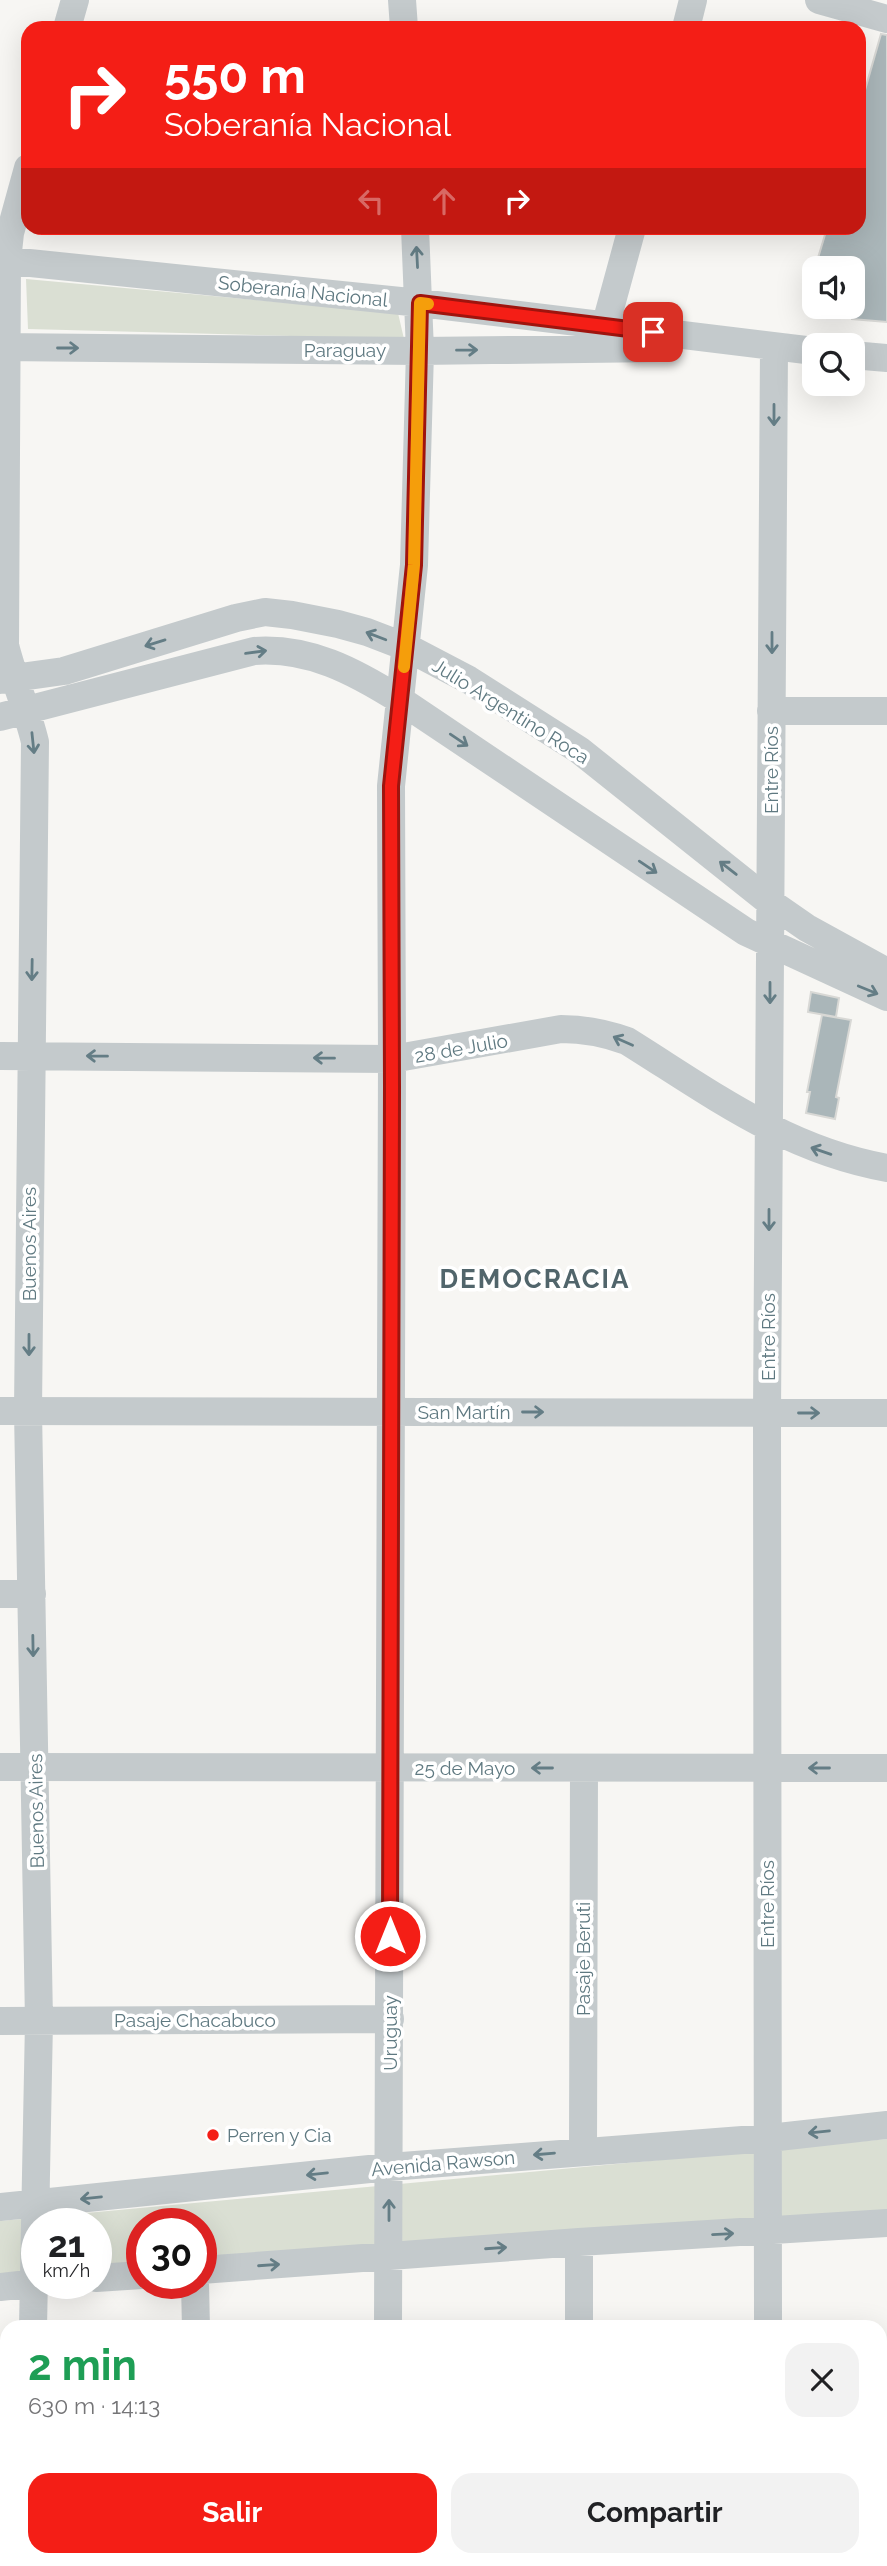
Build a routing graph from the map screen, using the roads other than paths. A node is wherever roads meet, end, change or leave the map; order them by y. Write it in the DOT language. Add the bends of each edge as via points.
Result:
graph roads {
  1 [pos="75,0"];
  2 [pos="402,0"];
  3 [pos="693,0"];
  4 [pos="820,0"];
  5 [pos="887,19"];
  6 [pos="69,21"];
  7 [pos="404,21"];
  8 [pos="688,21"];
  9 [pos="21,193"];
  10 [pos="415,235"];
  11 [pos="630,235"];
  12 [pos="4,261"];
  13 [pos="420,303"];
  14 [pos="605,327"];
  15 [pos="4,347"];
  16 [pos="774,347"];
  17 [pos="802,350"];
  18 [pos="420,351"];
  19 [pos="865,356"];
  20 [pos="887,358"];
  21 [pos="406,648"];
  22 [pos="6,679"];
  23 [pos="400,700"];
  24 [pos="771,711"];
  25 [pos="887,711"];
  26 [pos="27,712"];
  27 [pos="0,717"];
  28 [pos="771,903"];
  29 [pos="770,945"];
  30 [pos="887,972"];
  31 [pos="887,997"];
  32 [pos="0,1056"];
  33 [pos="31,1056"];
  34 [pos="392,1059"];
  35 [pos="770,1129"];
  36 [pos="887,1168"];
  37 [pos="0,1410"];
  38 [pos="28,1411"];
  39 [pos="391,1412"];
  40 [pos="767,1413"];
  41 [pos="887,1413"];
  42 [pos="0,1594"];
  43 [pos="32,1594"];
  44 [pos="0,1767"];
  45 [pos="36,1767"];
  46 [pos="391,1768"];
  47 [pos="584,1768"];
  48 [pos="767,1768"];
  49 [pos="887,1769"];
  50 [pos="390,2020"];
  51 [pos="0,2021"];
  52 [pos="39,2021"];
  53 [pos="887,2125"];
  54 [pos="769,2138"];
  55 [pos="583,2150"];
  56 [pos="389,2167"];
  57 [pos="34,2204"];
  58 [pos="0,2207"];
  59 [pos="34,2208"];
  60 [pos="887,2223"];
  61 [pos="768,2231"];
  62 [pos="579,2242"];
  63 [pos="388,2256"];
  64 [pos="217,2269"];
  65 [pos="21,2285"];
  66 [pos="0,2287"];
  67 [pos="34,2299"];
  68 [pos="196,2299"];
  69 [pos="33,2320"];
  70 [pos="197,2320"];
  71 [pos="388,2320"];
  72 [pos="579,2320"];
  73 [pos="768,2320"];
  1 -- 6 [label="street"];
  2 -- 7 [label="street"];
  3 -- 8 [label="street"];
  4 -- 5 [label="street"];
  9 -- 12 [label="street, Buenos Aires"];
  13 -- 10 [label="street, Uruguay, one-way"];
  11 -- 14 [label="street"];
  12 -- 13 [label="street, Soberanía Nacional"];
  12 -- 15 [label="street, Buenos Aires"];
  13 -- 14 [label="street, Soberanía Nacional"];
  13 -- 18 [label="street, Uruguay"];
  14 -- 16 [label="street, Soberanía Nacional"];
  15 -- 18 [label="street, Paraguay, one-way"];
  15 -- 22 [label="street, Buenos Aires"];
  16 -- 17 [label="street, Soberanía Nacional"];
  18 -- 16 [label="street, Paraguay, one-way"];
  16 -- 24 [label="street, Entre Ríos, one-way"];
  18 -- 21 [label="street, Uruguay" via="414,565"];
  19 -- 20 [label="street"];
  21 -- 22 [label="street, Julio Argentino Roca, one-way" via="338,624 265,612 64,671"];
  21 -- 23 [label="street, Uruguay"];
  28 -- 21 [label="street, Julio Argentino Roca, one-way" via="579,750 469,680"];
  22 -- 26 [label="street, Buenos Aires"];
  26 -- 23 [label="street, one-way" via="206,662 273,650 327,660"];
  23 -- 29 [label="street, one-way"];
  23 -- 34 [label="street, Uruguay" via="391,786"];
  24 -- 25 [label="street"];
  24 -- 28 [label="street, Entre Ríos"];
  26 -- 27 [label="street"];
  26 -- 33 [label="street, Buenos Aires, one-way" via="35,742"];
  28 -- 29 [label="street, Entre Ríos"];
  28 -- 30 [label="street, Julio Argentino Roca"];
  29 -- 31 [label="street, one-way"];
  29 -- 35 [label="street, Entre Ríos, one-way"];
  32 -- 33 [label="street, 28 de Julio"];
  34 -- 33 [label="street, 28 de Julio, one-way"];
  33 -- 38 [label="street, Buenos Aires, one-way"];
  35 -- 34 [label="street, 28 de Julio, one-way" via="627,1041 602,1032 561,1029"];
  34 -- 39 [label="street, Uruguay"];
  36 -- 35 [label="street, 28 de Julio, one-way" via="832,1154"];
  35 -- 40 [label="street, Entre Ríos, one-way"];
  37 -- 38 [label="street, San Martín"];
  38 -- 39 [label="street, San Martín"];
  38 -- 43 [label="street, Buenos Aires"];
  39 -- 40 [label="street, San Martín, one-way"];
  39 -- 46 [label="street, Uruguay"];
  40 -- 41 [label="street, San Martín, one-way"];
  40 -- 48 [label="street, Entre Ríos"];
  42 -- 43 [label="street"];
  43 -- 45 [label="street, Buenos Aires, one-way"];
  44 -- 45 [label="street, 25 de Mayo"];
  45 -- 46 [label="street, 25 de Mayo"];
  45 -- 52 [label="street, Buenos Aires"];
  47 -- 46 [label="street, 25 de Mayo, one-way"];
  46 -- 50 [label="street, Uruguay"];
  47 -- 48 [label="street, 25 de Mayo"];
  47 -- 55 [label="street, Pasaje Beruti"];
  49 -- 48 [label="street, 25 de Mayo, one-way"];
  48 -- 54 [label="street, Entre Ríos"];
  50 -- 52 [label="street, Pasaje Chacabuco"];
  50 -- 56 [label="street, Uruguay"];
  51 -- 52 [label="street, Pasaje Chacabuco"];
  52 -- 57 [label="street, Buenos Aires"];
  53 -- 54 [label="street, Avenida Rawson, one-way"];
  54 -- 55 [label="street, Avenida Rawson"];
  54 -- 61 [label="street, Entre Ríos"];
  55 -- 56 [label="street, Avenida Rawson, one-way"];
  56 -- 57 [label="street, Avenida Rawson, one-way"];
  63 -- 56 [label="street, Uruguay, one-way"];
  57 -- 58 [label="street, Avenida Rawson"];
  57 -- 59 [label="street, Buenos Aires"];
  60 -- 61 [label="street"];
  62 -- 61 [label="street, one-way"];
  61 -- 73 [label="street, Entre Ríos"];
  63 -- 62 [label="street, one-way"];
  62 -- 72 [label="street"];
  64 -- 63 [label="street, one-way"];
  63 -- 71 [label="street, Uruguay"];
  65 -- 66 [label="street"];
  67 -- 69 [label="street, Buenos Aires"];
  68 -- 70 [label="street"];
}
